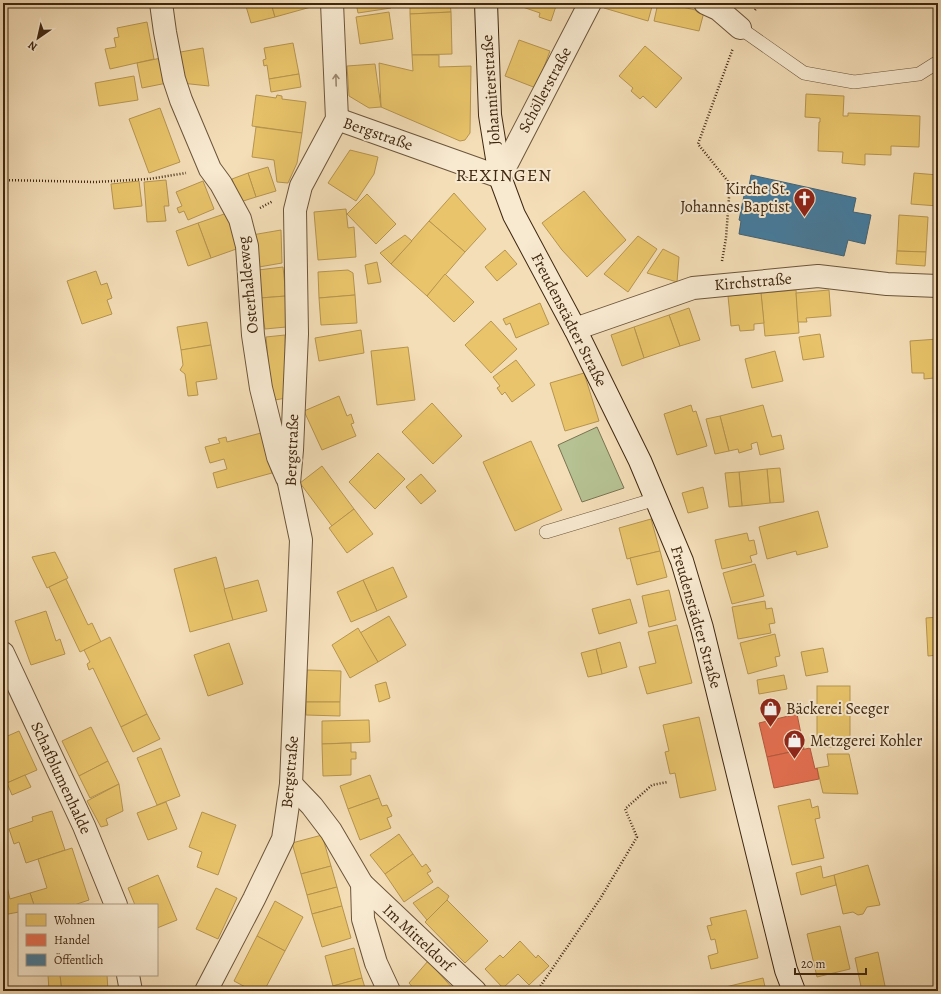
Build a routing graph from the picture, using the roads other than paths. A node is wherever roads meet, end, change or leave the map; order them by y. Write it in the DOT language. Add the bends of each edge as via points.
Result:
graph roads {
  1 [pos="161,3"];
  2 [pos="332,3"];
  3 [pos="486,3"];
  4 [pos="590,3"];
  5 [pos="705,3"];
  6 [pos="740,28"];
  7 [pos="938,62"];
  8 [pos="337,119"];
  9 [pos="500,177"];
  10 [pos="938,286"];
  11 [pos="575,329"];
  12 [pos="289,483"];
  13 [pos="656,499"];
  14 [pos="546,532"];
  15 [pos="3,653"];
  16 [pos="291,784"];
  17 [pos="362,884"];
  18 [pos="116,904"];
  19 [pos="128,976"];
  20 [pos="131,991"];
  21 [pos="206,991"];
  22 [pos="390,991"];
  23 [pos="475,991"];
  24 [pos="794,991"];
  1 -- 12 [label="street, Osterhaldeweg" via="174,78 181,100 210,169 240,219 247,246 252,335 261,388 278,457"];
  8 -- 2 [label="street, one-way"];
  3 -- 9 [label="street, Johanniterstraße" via="490,115"];
  4 -- 9 [label="street, Schöllerstraße"];
  5 -- 6 [label="street" via="718,9"];
  6 -- 7 [label="lane" via="804,73 854,82 919,74"];
  8 -- 9 [label="street, Bergstraße"];
  8 -- 12 [label="street, Bergstraße" via="300,186 295,210 296,334"];
  9 -- 11 [label="street, Freudenstädter Straße" via="514,215"];
  10 -- 11 [label="street, Kirchstraße" via="887,284 818,276 693,288"];
  11 -- 13 [label="street, Freudenstädter Straße"];
  12 -- 16 [label="street, Bergstraße" via="300,540"];
  13 -- 14 [label="lane"];
  13 -- 24 [label="street, Freudenstädter Straße" via="682,561 702,628 786,970"];
  15 -- 18 [label="street, Schafblumenhalde" via="84,826"];
  16 -- 17 [label="street, Im Mitteldorf" via="331,831"];
  16 -- 21 [label="street, Bergstraße" via="283,839"];
  17 -- 22 [label="street, Im Mitteldorf" via="363,919 376,963"];
  17 -- 23 [label="street, Im Mitteldorf"];
  19 -- 20 [label="street"];
}
